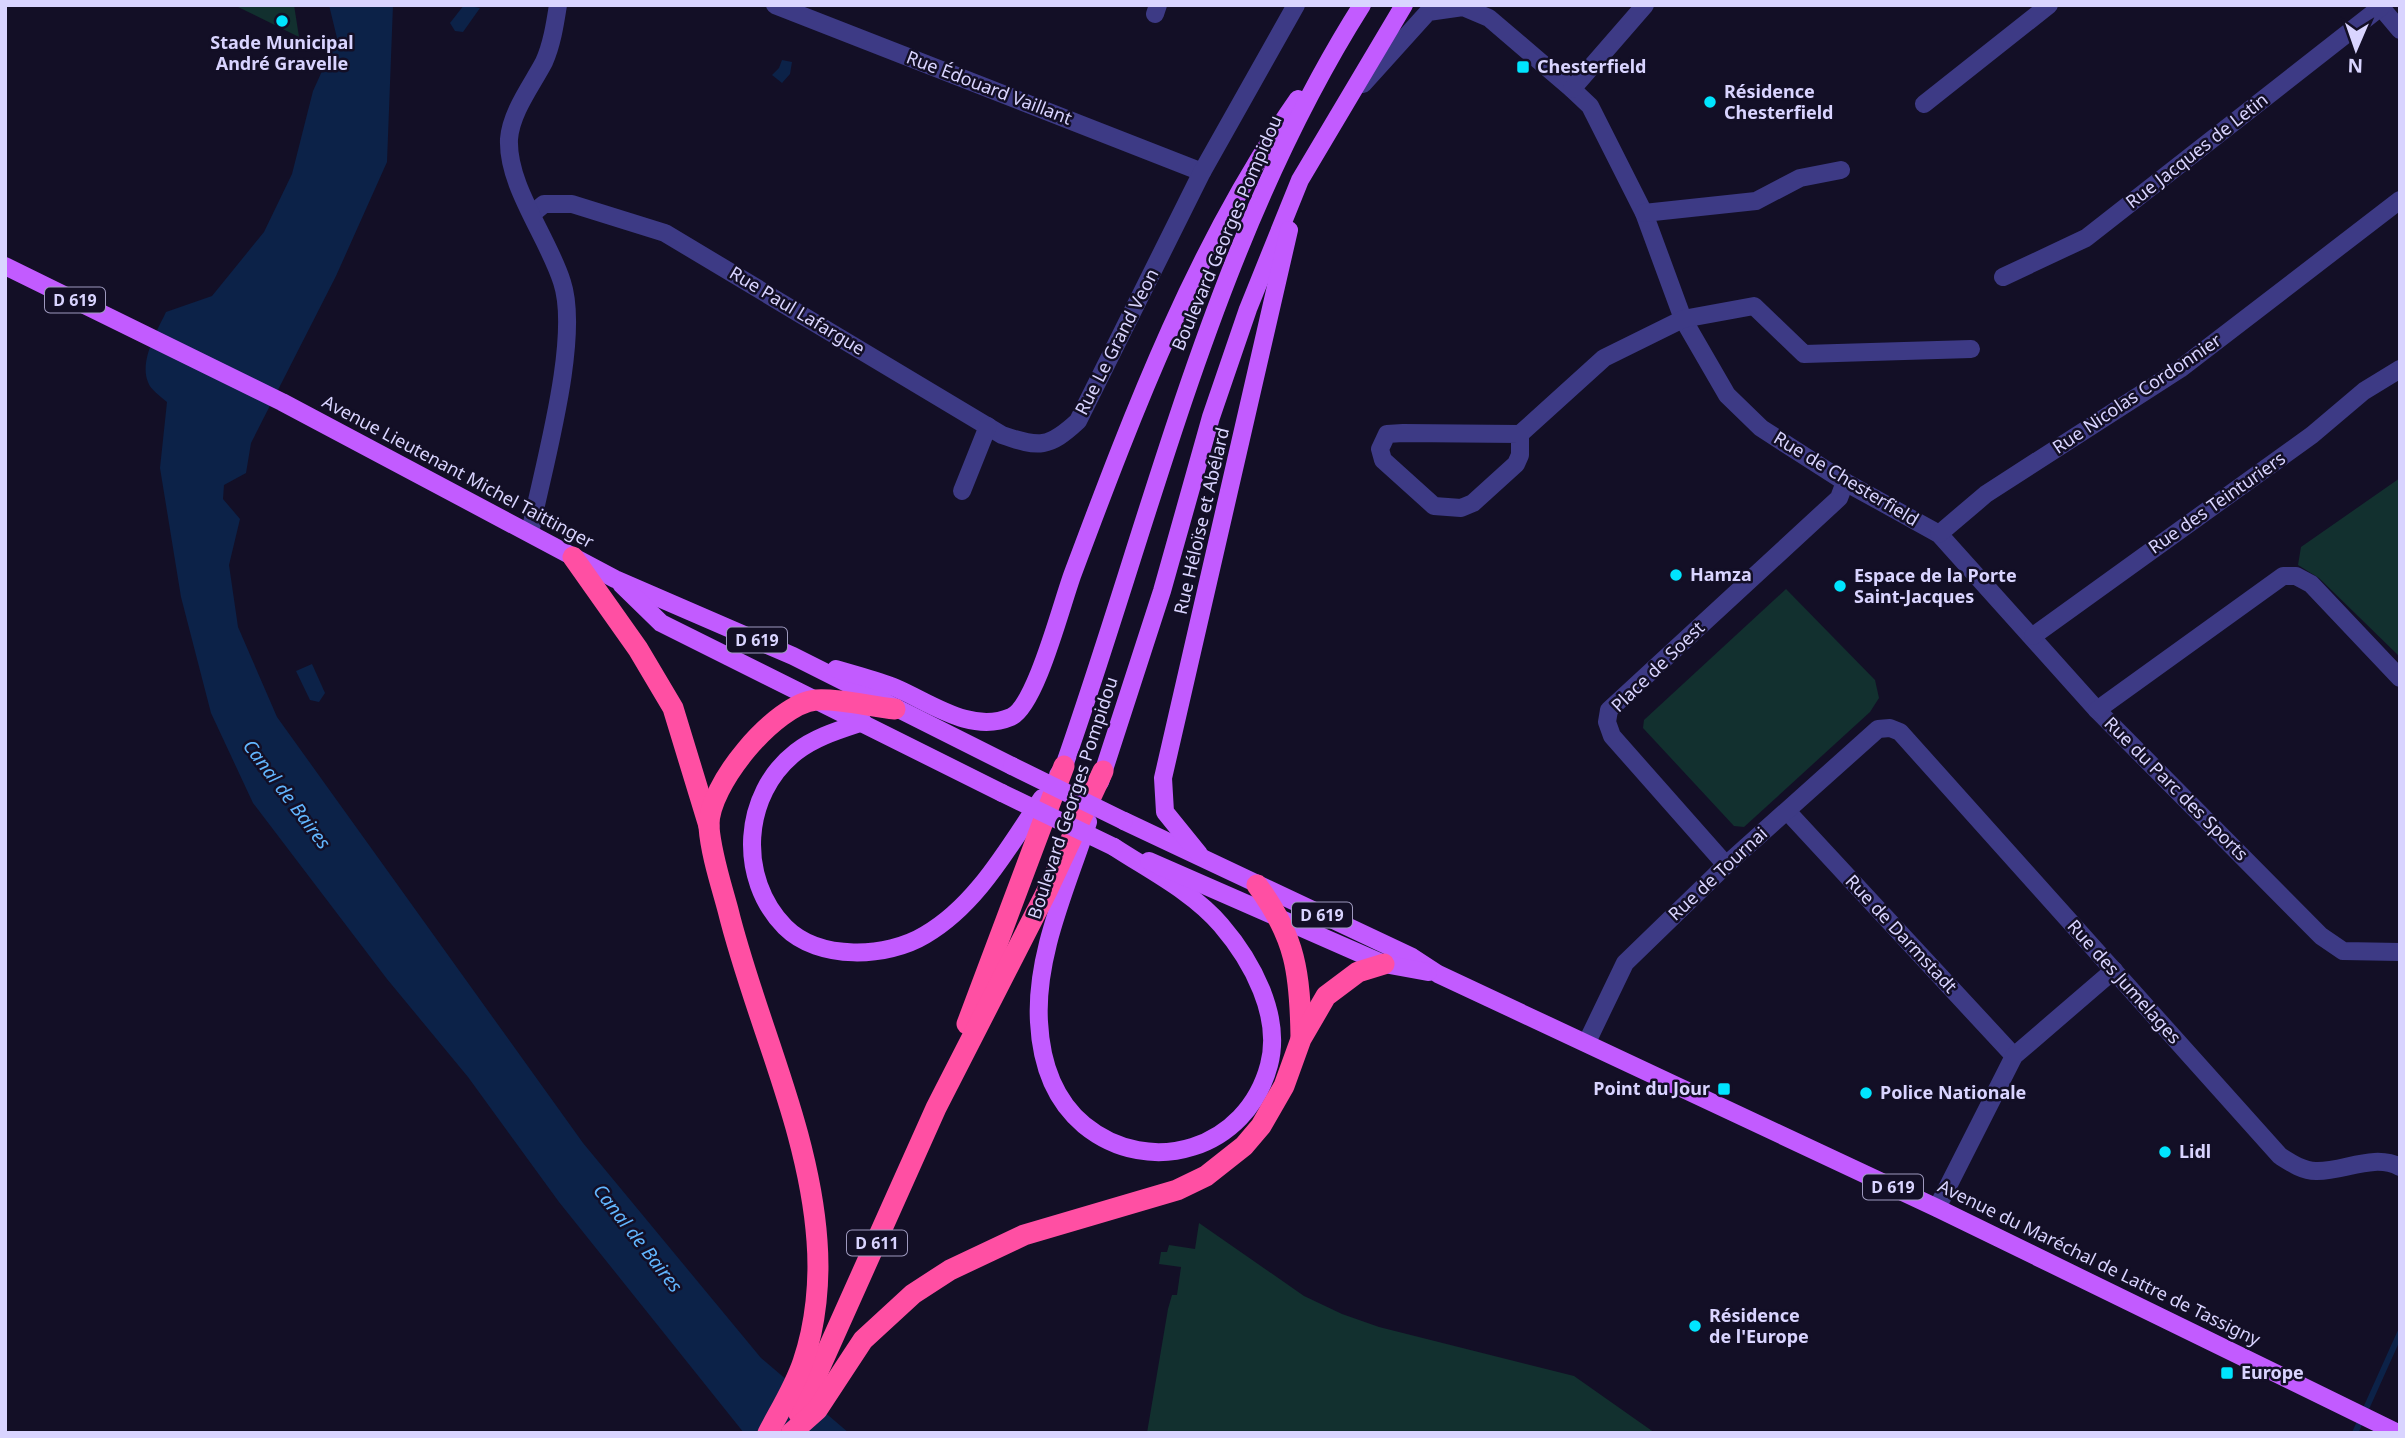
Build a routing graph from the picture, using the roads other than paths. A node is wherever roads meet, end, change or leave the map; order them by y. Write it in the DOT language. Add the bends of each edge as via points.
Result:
graph roads {
  1 [pos="558,5"];
  2 [pos="775,5"];
  3 [pos="1296,5"];
  4 [pos="1362,5"];
  5 [pos="1404,5"];
  6 [pos="1644,5"];
  7 [pos="2049,5"];
  8 [pos="2380,6"];
  9 [pos="2400,30"];
  10 [pos="1338,42"];
  11 [pos="1572,89"];
  12 [pos="1924,104"];
  13 [pos="1335,118"];
  14 [pos="1841,170"];
  15 [pos="1202,172"];
  16 [pos="1300,180"];
  17 [pos="2400,200"];
  18 [pos="1644,213"];
  19 [pos="532,214"];
  20 [pos="5,266"];
  21 [pos="2003,277"];
  22 [pos="1683,319"];
  23 [pos="1971,349"];
  24 [pos="2400,369"];
  25 [pos="988,426"];
  26 [pos="1520,434"];
  27 [pos="1845,482"];
  28 [pos="962,491"];
  29 [pos="530,533"];
  30 [pos="1939,534"];
  31 [pos="573,557"];
  32 [pos="615,579"];
  33 [pos="2033,636"];
  34 [pos="793,656"];
  35 [pos="2400,678"];
  36 [pos="815,700"];
  37 [pos="895,709"];
  38 [pos="2097,710"];
  39 [pos="863,722"];
  40 [pos="1878,729"];
  41 [pos="1064,766"];
  42 [pos="1103,771"];
  43 [pos="1787,811"];
  44 [pos="709,826"];
  45 [pos="1114,847"];
  46 [pos="1204,860"];
  47 [pos="1726,865"];
  48 [pos="1257,885"];
  49 [pos="1279,915"];
  50 [pos="2400,952"];
  51 [pos="1384,964"];
  52 [pos="2114,970"];
  53 [pos="1438,974"];
  54 [pos="1301,1039"];
  55 [pos="1587,1042"];
  56 [pos="2014,1056"];
  57 [pos="936,1108"];
  58 [pos="2400,1167"];
  59 [pos="1937,1208"];
  60 [pos="816,1376"];
  61 [pos="2390,1429"];
  62 [pos="768,1433"];
  63 [pos="790,1433"];
  1 -- 19 [label="street" via="545,58 509,139 513,172"];
  2 -- 15 [label="street, Rue Édouard Vaillant"];
  3 -- 15 [label="street"];
  4 -- 10 [label="main road, Boulevard Georges Pompidou"];
  5 -- 13 [label="main road, Boulevard Georges Pompidou"];
  6 -- 11 [label="street"];
  7 -- 12 [label="street"];
  8 -- 9 [label="street"];
  8 -- 21 [label="street, Rue Jacques de Letin" via="2086,238"];
  10 -- 34 [label="main road, Boulevard Georges Pompidou" via="1263,150 1169,334 1137,404 1022,709 1000,721 965,720 894,687"];
  10 -- 41 [label="main road, Boulevard Georges Pompidou" via="1290,135 1220,296"];
  11 -- 13 [label="street, Rue de Chesterfield" via="1489,18 1463,7 1428,12"];
  11 -- 18 [label="street, Rue de Chesterfield" via="1590,106"];
  13 -- 16 [label="main road, Boulevard Georges Pompidou"];
  14 -- 18 [label="street" via="1800,178 1756,201"];
  15 -- 25 [label="street, Rue Le Grand Veon" via="1078,421 1059,439 1042,445 1002,435"];
  16 -- 42 [label="main road, Boulevard Georges Pompidou" via="1211,416 1162,591"];
  16 -- 46 [label="main road, Rue Héloïse et Abélard" via="1163,778 1165,812"];
  17 -- 30 [label="street, Rue Nicolas Cordonnier" via="2180,369 1986,494"];
  18 -- 22 [label="street, Rue de Chesterfield"];
  19 -- 25 [label="street, Rue Paul Lafargue" via="544,204 572,205 665,233"];
  19 -- 29 [label="street" via="563,283 568,316 561,384"];
  20 -- 29 [label="main road, Avenue Lieutenant Michel Taittinger / D 619" via="282,402"];
  22 -- 23 [label="street" via="1754,306 1804,354"];
  22 -- 26 [label="street" via="1604,358"];
  22 -- 27 [label="street, Rue de Chesterfield" via="1727,395 1761,428"];
  24 -- 33 [label="street, Rue des Teinturiers"];
  25 -- 28 [label="street"];
  26 -- 26 [label="street" via="1387,434 1380,449 1383,460 1434,506 1461,508 1474,503 1516,464"];
  27 -- 30 [label="street, Rue de Chesterfield"];
  27 -- 47 [label="street, Place de Soest" via="1839,498 1609,710 1612,736"];
  29 -- 31 [label="main road, Avenue Lieutenant Michel Taittinger / D 619"];
  30 -- 33 [label="street, Rue de Chesterfield"];
  31 -- 32 [label="main road, Avenue Lieutenant Michel Taittinger / D 619"];
  31 -- 44 [label="highway" via="673,708"];
  32 -- 34 [label="main road, Avenue Lieutenant Michel Taittinger / D 619"];
  32 -- 36 [label="main road, Avenue Lieutenant Michel Taittinger / D 619" via="661,623"];
  33 -- 38 [label="street, Rue de Chesterfield"];
  34 -- 37 [label="main road, Avenue Lieutenant Michel Taittinger / D 619"];
  35 -- 38 [label="street, Rue du Parc des Sports" via="2311,584 2296,576 2283,576"];
  36 -- 37 [label="highway"];
  36 -- 39 [label="main road, Avenue Lieutenant Michel Taittinger / D 619"];
  36 -- 44 [label="highway" via="788,712 756,738 731,769"];
  37 -- 46 [label="main road, Avenue Lieutenant Michel Taittinger / D 619, bridge"];
  38 -- 50 [label="street, Rue du Parc des Sports" via="2322,936 2343,951"];
  39 -- 41 [label="main road, Boulevard Georges Pompidou" via="828,733 796,752 772,775 751,827 754,863 770,906 786,928 826,949 877,953 926,935 950,917 998,862"];
  39 -- 45 [label="main road, Avenue Lieutenant Michel Taittinger / D 619, bridge"];
  40 -- 43 [label="street, Rue de Tournai"];
  40 -- 52 [label="street, Rue des Jumelages" via="1899,732"];
  41 -- 57 [label="highway, D 611"];
  42 -- 45 [label="main road, Boulevard Georges Pompidou" via="1047,947 1039,1020 1042,1054 1059,1098 1110,1144 1143,1153 1188,1150 1226,1130 1246,1112 1269,1064 1270,1017 1248,962 1220,923"];
  42 -- 57 [label="highway, D 611"];
  43 -- 47 [label="street, Rue de Tournai"];
  43 -- 56 [label="street, Rue de Darmstadt"];
  44 -- 60 [label="highway" via="734,935 797,1134 812,1197 817,1243"];
  45 -- 49 [label="main road, D 619"];
  46 -- 48 [label="main road, D 619"];
  47 -- 55 [label="street, Rue de Tournai" via="1625,963"];
  48 -- 49 [label="highway"];
  48 -- 53 [label="main road, D 619" via="1412,957"];
  49 -- 51 [label="main road, D 619"];
  49 -- 54 [label="highway" via="1300,978"];
  51 -- 53 [label="main road, D 619"];
  51 -- 54 [label="highway" via="1358,971 1326,996"];
  52 -- 56 [label="street"];
  52 -- 58 [label="street, Rue des Jumelages" via="2280,1156 2315,1172 2366,1163"];
  53 -- 55 [label="main road, Avenue du Maréchal de Lattre de Tassigny / D 619"];
  54 -- 60 [label="highway" via="1284,1086 1261,1126 1206,1176 1177,1190 989,1249 913,1294"];
  55 -- 59 [label="main road, Avenue du Maréchal de Lattre de Tassigny / D 619"];
  56 -- 59 [label="street"];
  57 -- 60 [label="highway, D 611"];
  59 -- 61 [label="main road, Avenue du Maréchal de Lattre de Tassigny / D 619"];
  60 -- 62 [label="highway"];
  60 -- 63 [label="highway"];
}
